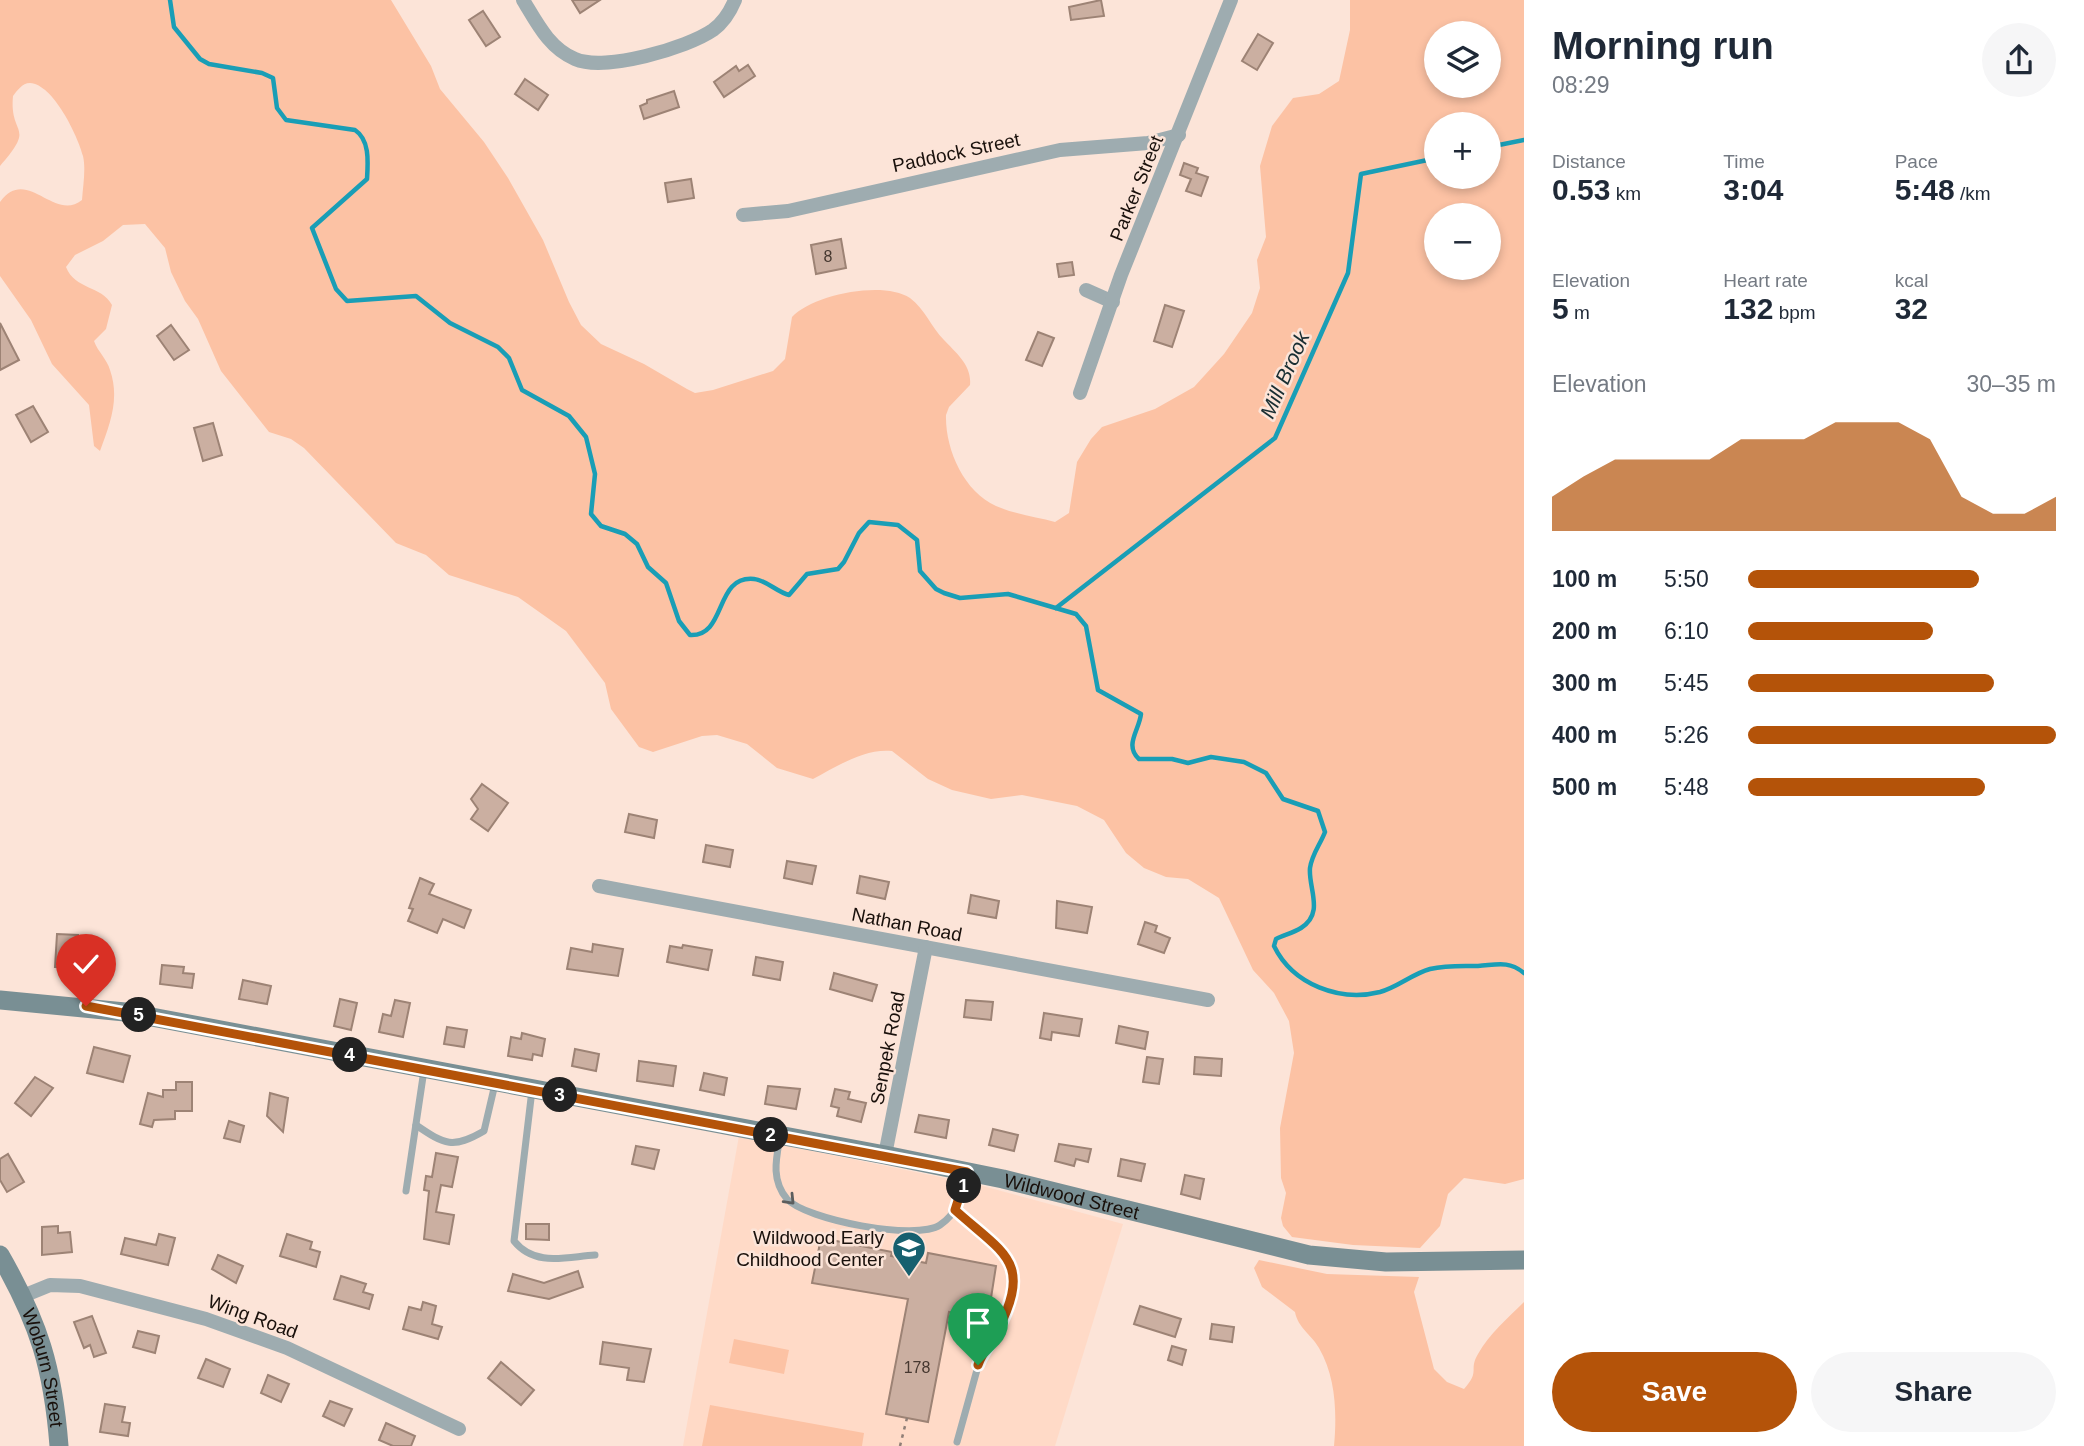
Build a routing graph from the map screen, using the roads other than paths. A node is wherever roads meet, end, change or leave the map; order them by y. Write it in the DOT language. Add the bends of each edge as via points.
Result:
graph roads {
  1 [pos="523,0"];
  2 [pos="735,0"];
  3 [pos="1231,0"];
  4 [pos="1179,135"];
  5 [pos="743,215"];
  6 [pos="1086,290"];
  7 [pos="1113,302"];
  8 [pos="1080,393"];
  9 [pos="598,886"];
  10 [pos="926,947"];
  11 [pos="0,999"];
  12 [pos="1208,1000"];
  13 [pos="424,1069"];
  14 [pos="495,1083"];
  15 [pos="532,1090"];
  16 [pos="416,1125"];
  17 [pos="780,1137"];
  18 [pos="885,1155"];
  19 [pos="967,1172"];
  20 [pos="406,1191"];
  21 [pos="955,1210"];
  22 [pos="0,1255"];
  23 [pos="595,1255"];
  24 [pos="1524,1260"];
  25 [pos="23,1296"];
  26 [pos="458,1429"];
  27 [pos="957,1442"];
  28 [pos="59,1446"];
  1 -- 2 [label="street" via="557,48 595,64 621,62 701,36 721,23"];
  3 -- 4 [label="street, Parker Street"];
  4 -- 5 [label="street, Paddock Street" via="1148,143 1060,150 788,211"];
  4 -- 7 [label="street, Parker Street"];
  6 -- 7 [label="street"];
  7 -- 8 [label="street, Parker Street"];
  9 -- 10 [label="street, Nathan Road"];
  10 -- 12 [label="street, Nathan Road"];
  10 -- 18 [label="street, Senpek Road"];
  11 -- 13 [label="street, Wildwood Street" via="125,1012"];
  13 -- 14 [label="street, Wildwood Street"];
  13 -- 16 [label="lane"];
  14 -- 15 [label="street, Wildwood Street"];
  14 -- 16 [label="lane" via="484,1131 473,1137 454,1145"];
  15 -- 17 [label="street, Wildwood Street"];
  15 -- 23 [label="lane" via="514,1241 537,1259"];
  16 -- 20 [label="lane"];
  17 -- 18 [label="street, Wildwood Street"];
  17 -- 21 [label="lane, one-way" via="775,1163 778,1182 787,1199 803,1211 917,1233 940,1225"];
  18 -- 19 [label="street, Wildwood Street"];
  19 -- 21 [label="lane"];
  19 -- 24 [label="street, Wildwood Street" via="1309,1255 1399,1263"];
  21 -- 27 [label="lane" via="1009,1259 1015,1276 998,1329 980,1359"];
  22 -- 25 [label="street, Woburn Street"];
  25 -- 26 [label="street, Wing Road" via="50,1285 80,1286 206,1319 287,1348"];
  25 -- 28 [label="street, Woburn Street" via="50,1369"];
}
